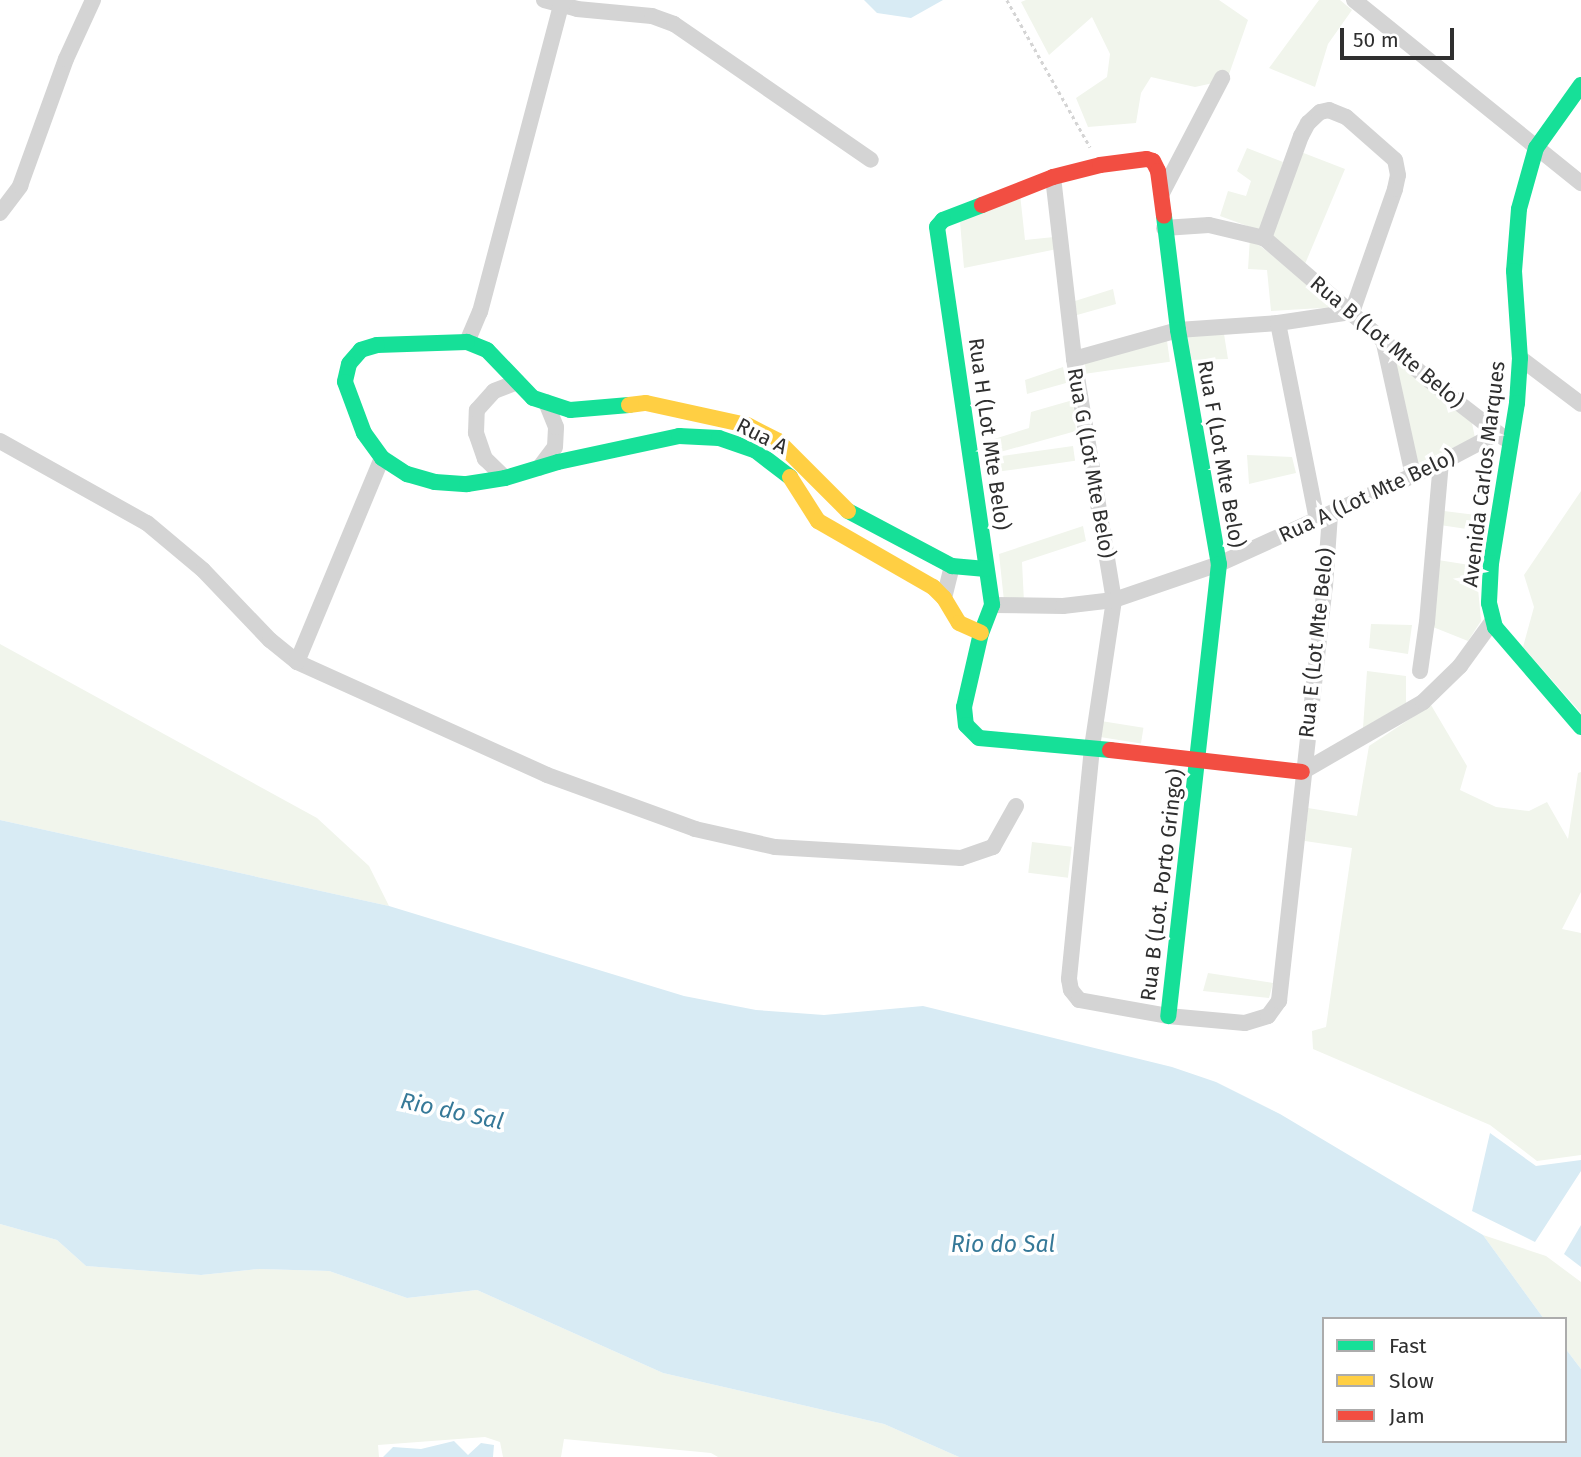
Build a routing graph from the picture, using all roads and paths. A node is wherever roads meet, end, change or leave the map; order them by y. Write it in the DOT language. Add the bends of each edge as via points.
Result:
graph roads {
  1 [pos="93,0"];
  2 [pos="544,0"];
  3 [pos="1007,0"];
  4 [pos="1354,0"];
  5 [pos="561,5"];
  6 [pos="1222,78"];
  7 [pos="1581,85"];
  8 [pos="1536,148"];
  9 [pos="871,160"];
  10 [pos="1100,165"];
  11 [pos="1053,177"];
  12 [pos="1581,183"];
  13 [pos="1162,194"];
  14 [pos="0,213"];
  15 [pos="1164,228"];
  16 [pos="1264,238"];
  17 [pos="1352,312"];
  18 [pos="1278,323"];
  19 [pos="1178,330"];
  20 [pos="1384,339"];
  21 [pos="467,342"];
  22 [pos="1520,358"];
  23 [pos="1074,359"];
  24 [pos="517,382"];
  25 [pos="547,402"];
  26 [pos="1581,404"];
  27 [pos="570,410"];
  28 [pos="556,427"];
  29 [pos="1498,433"];
  30 [pos="0,441"];
  31 [pos="1512,443"];
  32 [pos="555,447"];
  33 [pos="583,457"];
  34 [pos="382,458"];
  35 [pos="1441,463"];
  36 [pos="539,468"];
  37 [pos="1413,476"];
  38 [pos="506,478"];
  39 [pos="1323,517"];
  40 [pos="1219,564"];
  41 [pos="952,566"];
  42 [pos="986,569"];
  43 [pos="944,598"];
  44 [pos="1114,600"];
  45 [pos="992,606"];
  46 [pos="1492,622"];
  47 [pos="981,633"];
  48 [pos="297,662"];
  49 [pos="1420,671"];
  50 [pos="1581,727"];
  51 [pos="1091,748"];
  52 [pos="1198,758"];
  53 [pos="1301,772"];
  54 [pos="1016,806"];
  55 [pos="1168,1016"];
  1 -- 14 [label="street" via="66,59 20,186"];
  2 -- 5 [label="street"];
  3 -- 10 [label="path"];
  4 -- 8 [label="street"];
  5 -- 9 [label="street" via="652,16 674,24"];
  5 -- 21 [label="street" via="480,312"];
  6 -- 13 [label="street"];
  7 -- 8 [label="street, Avenida Carlos Marques"];
  8 -- 12 [label="street"];
  8 -- 22 [label="street, Avenida Carlos Marques" via="1515,239"];
  10 -- 11 [label="street"];
  10 -- 13 [label="street, Rua F (Lot Mte Belo)" via="1152,160"];
  11 -- 23 [label="street, Rua G (Lot Mte Belo)"];
  11 -- 42 [label="street, Rua H (Lot Mte Belo)" via="946,218 937,227"];
  13 -- 15 [label="street, Rua F (Lot Mte Belo)"];
  15 -- 16 [label="street" via="1209,225"];
  15 -- 19 [label="street, Rua F (Lot Mte Belo)"];
  16 -- 17 [label="street, Rua B (Lot Mte Belo)"];
  16 -- 17 [label="street" via="1308,123 1324,111 1346,117 1392,156 1398,175"];
  17 -- 18 [label="street"];
  17 -- 20 [label="street, Rua B (Lot Mte Belo)"];
  18 -- 19 [label="street"];
  18 -- 39 [label="street, Rua E (Lot Mte Belo)"];
  19 -- 23 [label="street"];
  19 -- 40 [label="street, Rua F (Lot Mte Belo)"];
  20 -- 29 [label="street, Rua B (Lot Mte Belo)"];
  20 -- 37 [label="street"];
  21 -- 24 [label="street, Rua A" via="487,350"];
  21 -- 34 [label="street" via="377,345 361,350 349,364 345,382 364,433"];
  22 -- 26 [label="street"];
  22 -- 31 [label="street, Avenida Carlos Marques"];
  23 -- 44 [label="street, Rua G (Lot Mte Belo)"];
  24 -- 25 [label="street, Rua A" via="533,398"];
  24 -- 38 [label="street" via="494,391 477,410 476,433 485,459"];
  25 -- 27 [label="street, Rua A"];
  25 -- 28 [label="street"];
  27 -- 28 [label="street"];
  27 -- 41 [label="street, Rua A" via="646,403 747,425 778,441 841,507"];
  28 -- 32 [label="street"];
  29 -- 31 [label="street, Rua B (Lot Mte Belo)"];
  29 -- 35 [label="street, Rua A (Lot Mte Belo)"];
  30 -- 48 [label="street" via="147,523 203,570"];
  31 -- 46 [label="street, Avenida Carlos Marques" via="1491,563"];
  32 -- 33 [label="street"];
  32 -- 36 [label="street"];
  33 -- 36 [label="street, Rua A"];
  33 -- 43 [label="street, Rua A" via="679,436 719,438 756,451 786,471 818,521 933,587"];
  34 -- 38 [label="street, Rua A" via="407,474 435,482 467,484"];
  34 -- 48 [label="street"];
  35 -- 37 [label="street, Rua A (Lot Mte Belo)"];
  35 -- 49 [label="street"];
  36 -- 38 [label="street, Rua A"];
  37 -- 39 [label="street, Rua A (Lot Mte Belo)"];
  39 -- 40 [label="street, Rua A (Lot Mte Belo)"];
  39 -- 53 [label="street, Rua E (Lot Mte Belo)" via="1325,586"];
  40 -- 44 [label="street, Rua A (Lot Mte Belo)"];
  40 -- 52 [label="street, Rua F (Lot Mte Belo)"];
  41 -- 42 [label="street, Rua A"];
  41 -- 43 [label="street"];
  42 -- 45 [label="street, Rua H (Lot Mte Belo)"];
  43 -- 47 [label="street, Rua A" via="959,623"];
  44 -- 45 [label="street, Rua A (Lot Mte Belo)"];
  44 -- 51 [label="street, Rua G (Lot Mte Belo)"];
  45 -- 47 [label="street"];
  46 -- 50 [label="street"];
  46 -- 53 [label="street" via="1460,666 1423,702"];
  47 -- 51 [label="street" via="964,707 966,725 979,738"];
  48 -- 54 [label="street" via="547,775 695,829 775,847 961,858 993,847"];
  51 -- 52 [label="street"];
  51 -- 55 [label="street, Rua G (Lot Mte Belo)" via="1071,990 1077,999 1093,1005"];
  52 -- 53 [label="street"];
  52 -- 55 [label="street, Rua B (Lot. Porto Gringo)"];
  53 -- 55 [label="street, Rua E (Lot Mte Belo)" via="1279,1001 1268,1016 1245,1023"];
}
